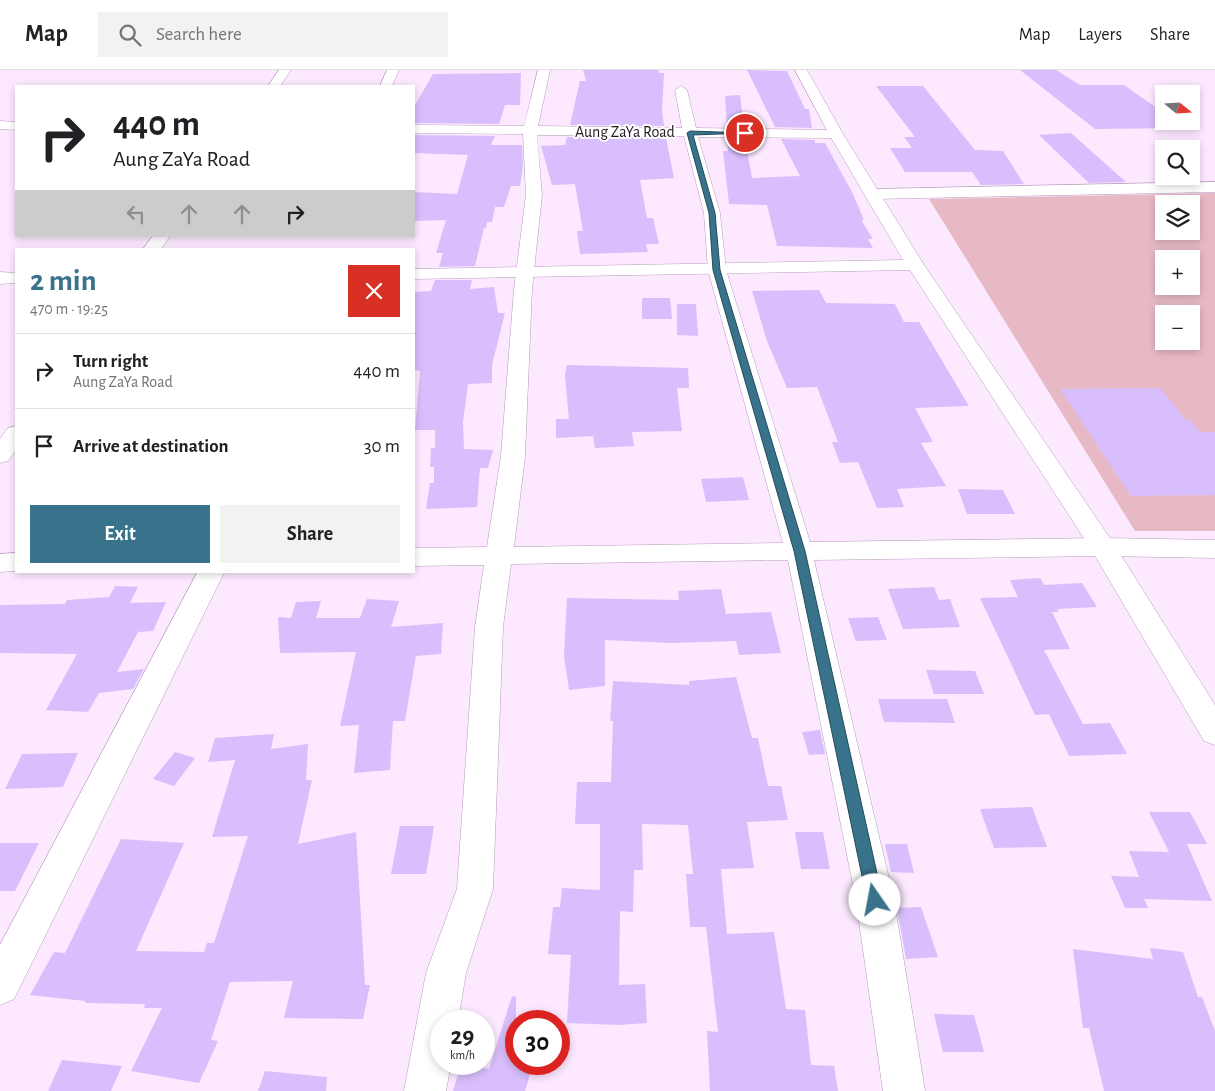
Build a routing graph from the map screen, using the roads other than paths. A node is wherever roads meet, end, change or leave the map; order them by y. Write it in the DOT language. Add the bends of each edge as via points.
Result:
graph roads {
  1 [pos="285,70"];
  2 [pos="393,70"];
  3 [pos="544,70"];
  4 [pos="801,70"];
  5 [pos="275,85"];
  6 [pos="386,85"];
  7 [pos="681,90"];
  8 [pos="0,125"];
  9 [pos="15,126"];
  10 [pos="415,129"];
  11 [pos="530,132"];
  12 [pos="690,133"];
  13 [pos="836,134"];
  14 [pos="1215,187"];
  15 [pos="874,194"];
  16 [pos="161,237"];
  17 [pos="153,248"];
  18 [pos="915,265"];
  19 [pos="717,270"];
  20 [pos="525,272"];
  21 [pos="415,274"];
  22 [pos="0,278"];
  23 [pos="15,278"];
  24 [pos="15,434"];
  25 [pos="0,456"];
  26 [pos="1103,547"];
  27 [pos="1215,549"];
  28 [pos="799,551"];
  29 [pos="415,557"];
  30 [pos="499,557"];
  31 [pos="15,562"];
  32 [pos="0,563"];
  33 [pos="211,573"];
  34 [pos="1215,732"];
  35 [pos="0,985"];
  36 [pos="425,1091"];
  37 [pos="904,1091"];
  1 -- 5 [label="street"];
  2 -- 6 [label="street"];
  3 -- 11 [label="street"];
  4 -- 13 [label="street"];
  7 -- 12 [label="street"];
  8 -- 9 [label="street"];
  10 -- 11 [label="street, Aung ZaYa Road"];
  11 -- 12 [label="street, Aung ZaYa Road"];
  11 -- 20 [label="street" via="534,195"];
  12 -- 13 [label="street, Aung ZaYa Road"];
  12 -- 19 [label="street" via="712,213"];
  13 -- 15 [label="street"];
  14 -- 15 [label="street"];
  15 -- 18 [label="street"];
  16 -- 17 [label="street"];
  18 -- 19 [label="street"];
  18 -- 26 [label="street"];
  19 -- 20 [label="street"];
  19 -- 28 [label="street"];
  20 -- 21 [label="street"];
  20 -- 30 [label="street" via="512,456"];
  22 -- 23 [label="street"];
  24 -- 25 [label="street"];
  26 -- 27 [label="street"];
  26 -- 28 [label="street"];
  26 -- 34 [label="street"];
  28 -- 30 [label="street"];
  28 -- 37 [label="street" via="875,900"];
  29 -- 30 [label="street"];
  30 -- 36 [label="street" via="490,627 475,889 446,973"];
  31 -- 32 [label="street"];
  33 -- 35 [label="street"];
}
